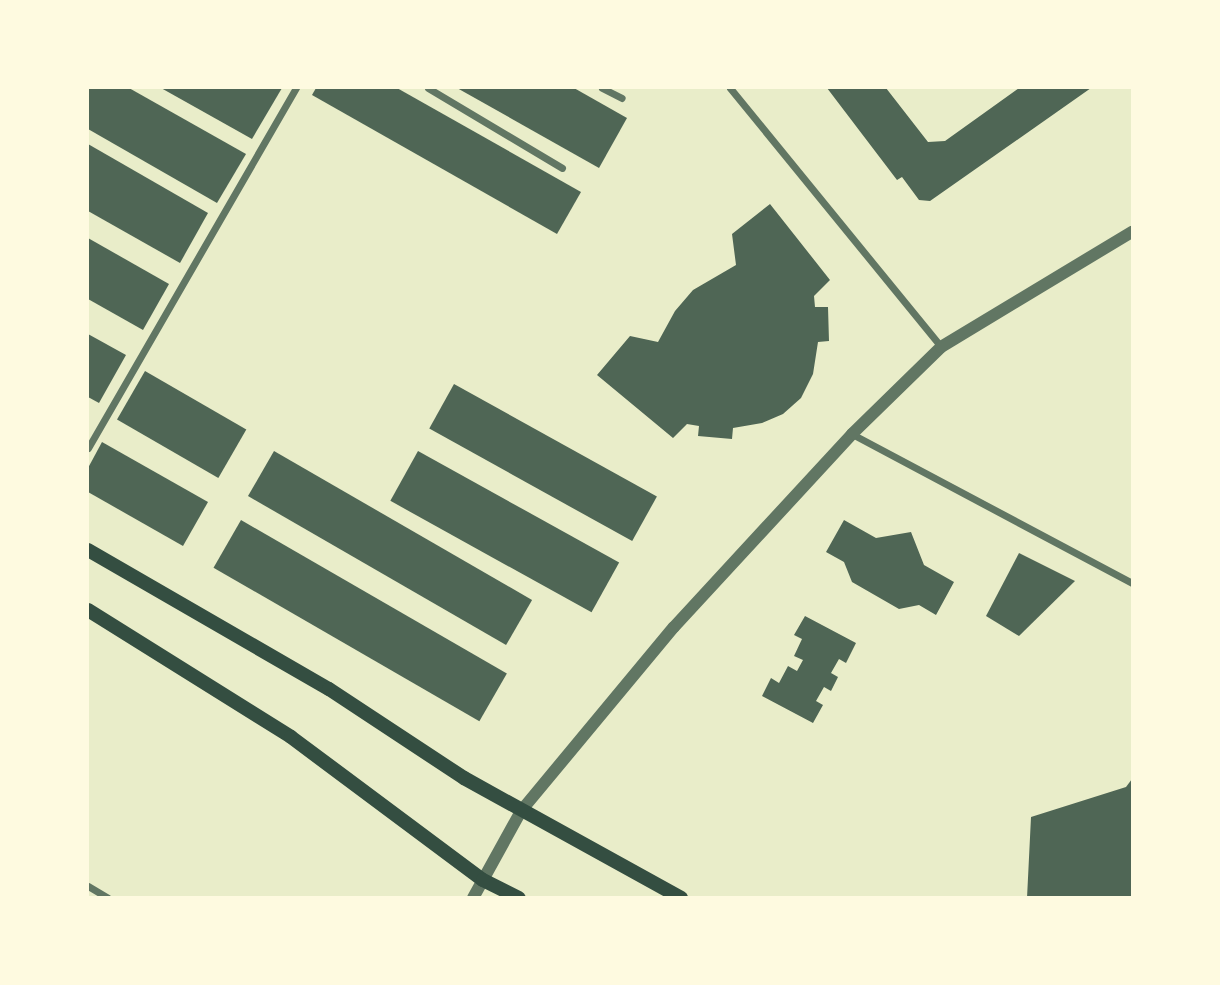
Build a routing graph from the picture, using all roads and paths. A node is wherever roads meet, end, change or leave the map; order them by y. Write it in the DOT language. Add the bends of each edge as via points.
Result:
graph roads {
  1 [pos="296,88"];
  2 [pos="428,88"];
  3 [pos="602,88"];
  4 [pos="730,88"];
  5 [pos="622,99"];
  6 [pos="562,169"];
  7 [pos="1132,232"];
  8 [pos="941,348"];
  9 [pos="852,434"];
  10 [pos="88,448"];
  11 [pos="88,550"];
  12 [pos="1132,583"];
  13 [pos="88,610"];
  14 [pos="521,811"];
  15 [pos="483,880"];
  16 [pos="88,886"];
  17 [pos="107,898"];
  18 [pos="473,898"];
  19 [pos="519,898"];
  20 [pos="681,898"];
  1 -- 10 [label="street"];
  2 -- 6 [label="street"];
  3 -- 5 [label="street"];
  4 -- 8 [label="street"];
  7 -- 8 [label="street"];
  8 -- 9 [label="street"];
  9 -- 12 [label="street"];
  9 -- 14 [label="street" via="674,627"];
  11 -- 14 [label="main road" via="329,689"];
  13 -- 15 [label="main road" via="291,737"];
  14 -- 15 [label="street"];
  14 -- 20 [label="main road"];
  15 -- 18 [label="street"];
  15 -- 19 [label="main road"];
  16 -- 17 [label="street"];
}
